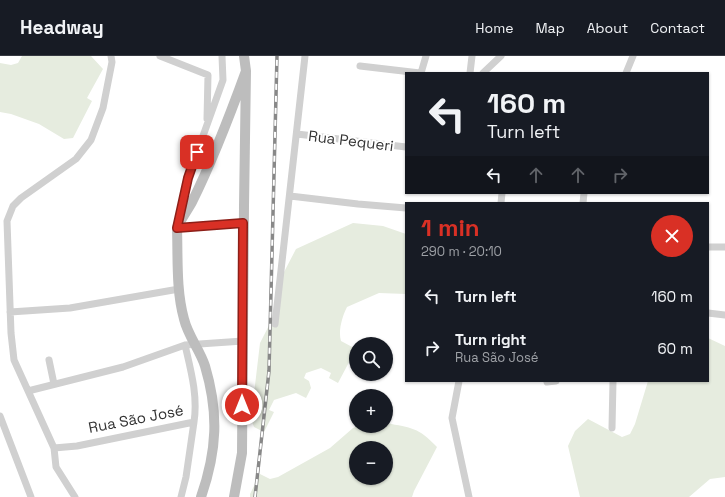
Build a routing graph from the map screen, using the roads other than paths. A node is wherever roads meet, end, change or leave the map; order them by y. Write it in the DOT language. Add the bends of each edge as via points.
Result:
graph roads {
  1 [pos="111,56"];
  2 [pos="160,56"];
  3 [pos="222,56"];
  4 [pos="244,56"];
  5 [pos="305,56"];
  6 [pos="426,56"];
  7 [pos="472,56"];
  8 [pos="501,56"];
  9 [pos="633,56"];
  10 [pos="360,66"];
  11 [pos="246,70"];
  12 [pos="412,72"];
  13 [pos="421,72"];
  14 [pos="470,72"];
  15 [pos="484,72"];
  16 [pos="626,72"];
  17 [pos="206,125"];
  18 [pos="297,134"];
  19 [pos="405,147"];
  20 [pos="290,196"];
  21 [pos="405,208"];
  22 [pos="243,223"];
  23 [pos="177,228"];
  24 [pos="709,247"];
  25 [pos="725,248"];
  26 [pos="179,289"];
  27 [pos="10,312"];
  28 [pos="709,314"];
  29 [pos="725,315"];
  30 [pos="275,324"];
  31 [pos="243,341"];
  32 [pos="185,345"];
  33 [pos="196,345"];
  34 [pos="49,360"];
  35 [pos="459,382"];
  36 [pos="614,382"];
  37 [pos="54,384"];
  38 [pos="28,391"];
  39 [pos="0,416"];
  40 [pos="194,422"];
  41 [pos="612,428"];
  42 [pos="54,448"];
  43 [pos="31,497"];
  44 [pos="76,497"];
  45 [pos="181,497"];
  46 [pos="200,497"];
  47 [pos="234,497"];
  48 [pos="469,497"];
  1 -- 27 [label="street" via="103,108 91,140 76,159 12,206 7,221"];
  2 -- 17 [label="street" via="208,75"];
  3 -- 17 [label="street" via="223,80"];
  4 -- 11 [label="main road"];
  5 -- 18 [label="street"];
  6 -- 13 [label="street"];
  7 -- 14 [label="street"];
  8 -- 15 [label="street"];
  9 -- 16 [label="street"];
  10 -- 12 [label="street"];
  11 -- 22 [label="main road"];
  11 -- 23 [label="main road" via="228,120 195,196"];
  17 -- 23 [label="street" via="188,178"];
  18 -- 19 [label="street, Rua Pequeri"];
  18 -- 20 [label="street"];
  20 -- 21 [label="street"];
  20 -- 30 [label="street"];
  22 -- 23 [label="street"];
  22 -- 31 [label="main road"];
  23 -- 26 [label="main road"];
  24 -- 25 [label="street"];
  26 -- 27 [label="street" via="70,308"];
  26 -- 33 [label="main road" via="184,320"];
  27 -- 38 [label="street" via="14,360"];
  28 -- 29 [label="street"];
  31 -- 33 [label="street"];
  31 -- 47 [label="main road" via="242,453"];
  32 -- 33 [label="street"];
  32 -- 37 [label="street" via="123,367"];
  32 -- 40 [label="street, Rua São José" via="193,382"];
  33 -- 46 [label="main road" via="205,366 215,433 212,458"];
  34 -- 37 [label="street"];
  35 -- 48 [label="street" via="452,418"];
  36 -- 41 [label="street"];
  37 -- 38 [label="street"];
  38 -- 42 [label="street"];
  39 -- 43 [label="street"];
  40 -- 42 [label="street, Rua São José" via="77,446"];
  40 -- 45 [label="street"];
  42 -- 44 [label="street" via="56,467"];
}
